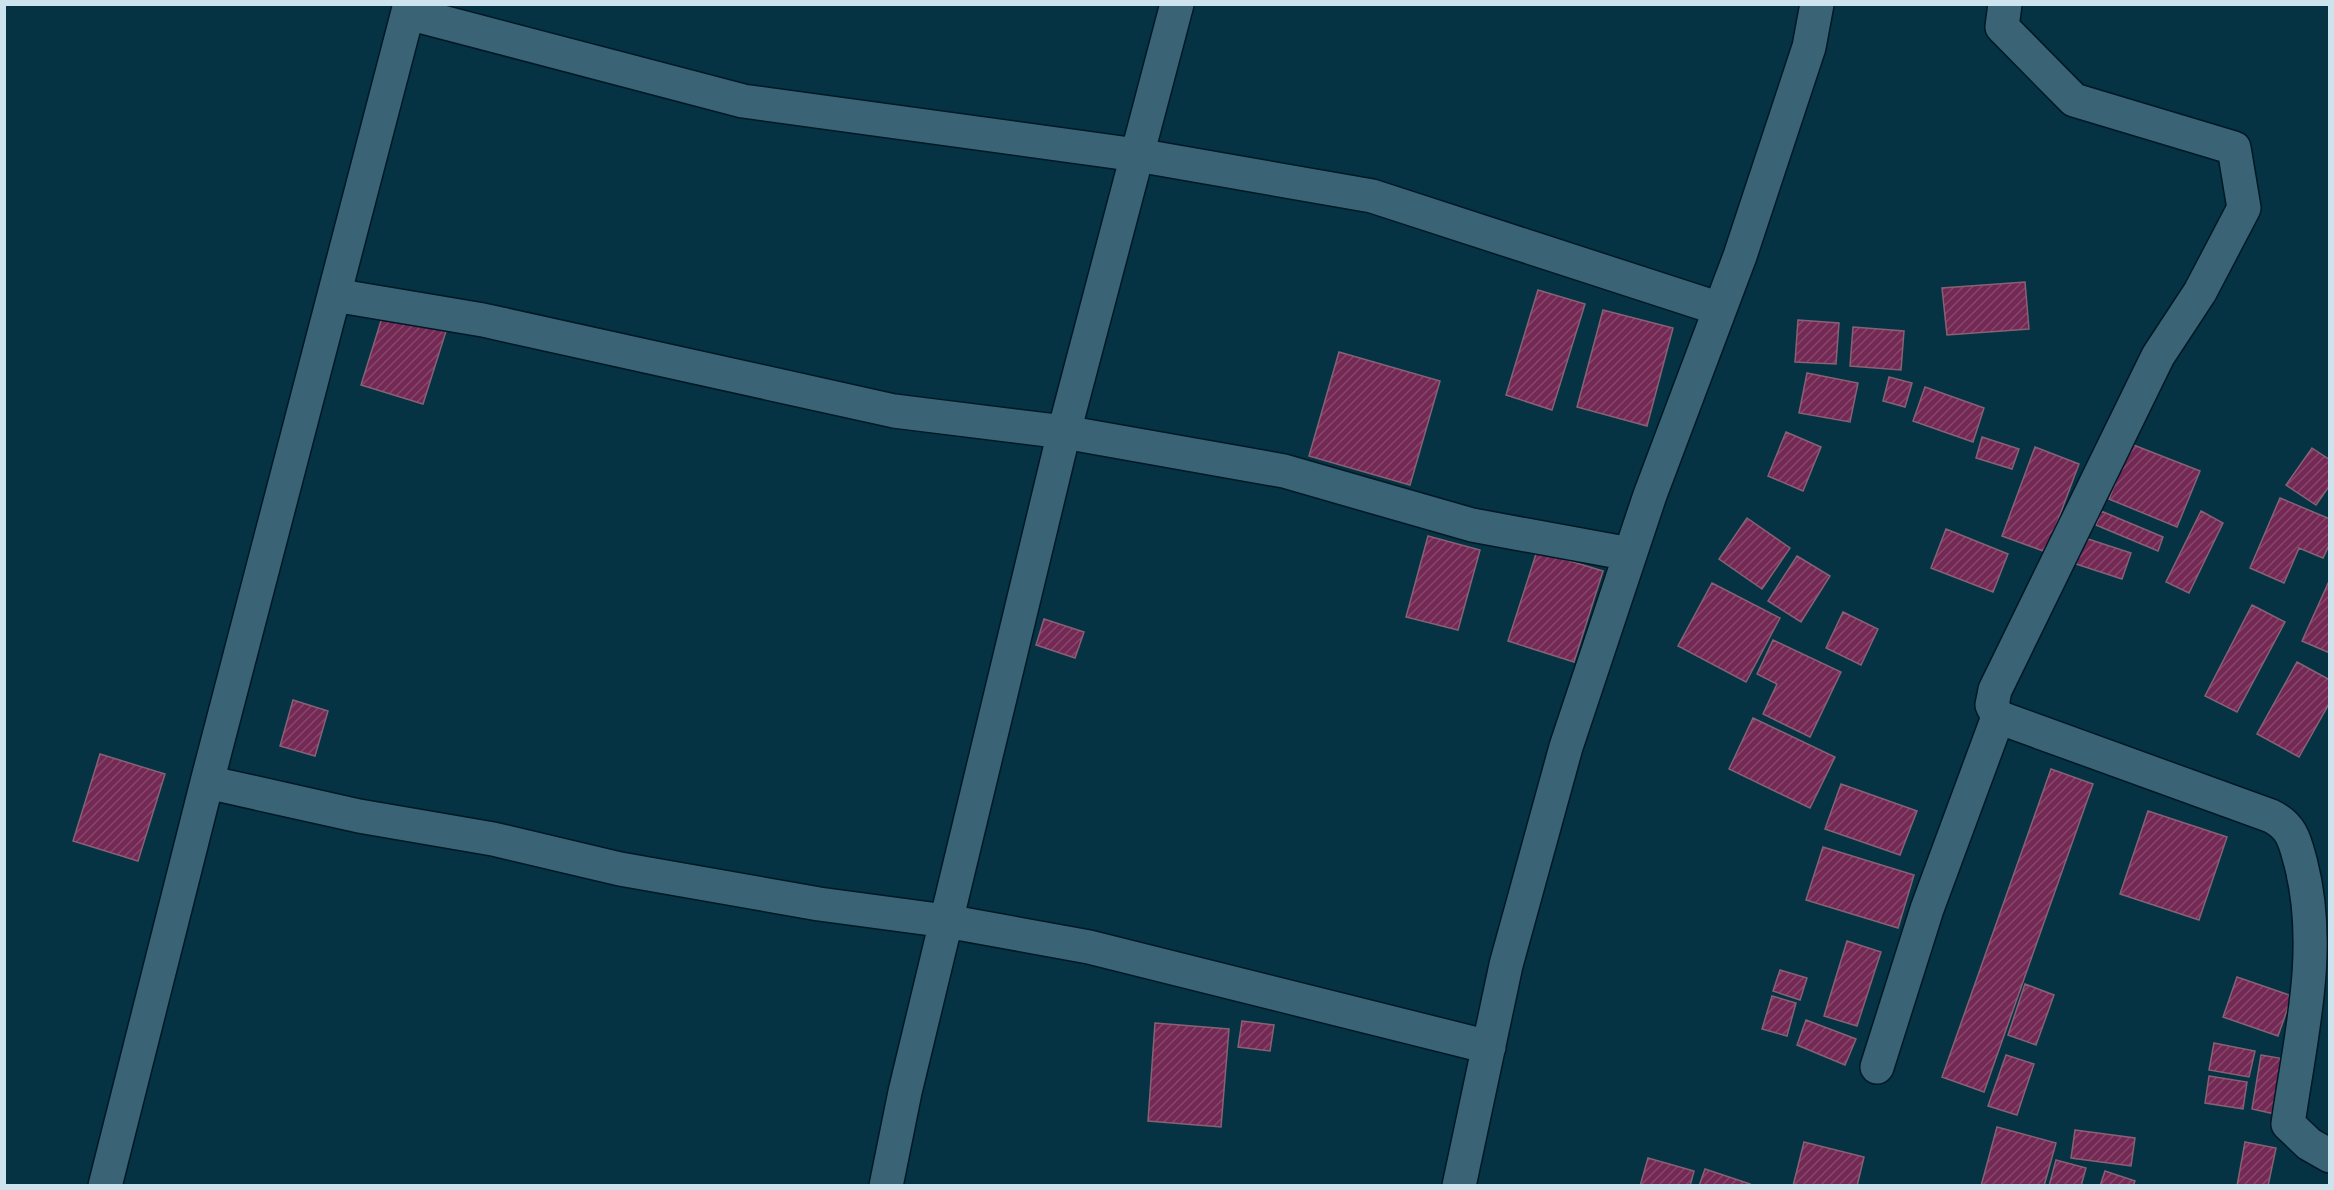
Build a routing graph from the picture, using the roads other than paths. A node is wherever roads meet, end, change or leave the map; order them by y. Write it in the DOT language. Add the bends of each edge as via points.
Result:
graph roads {
  1 [pos="1177,4"];
  2 [pos="1817,4"];
  3 [pos="2005,4"];
  4 [pos="409,9"];
  5 [pos="1137,154"];
  6 [pos="334,295"];
  7 [pos="1720,309"];
  8 [pos="1064,432"];
  9 [pos="1630,554"];
  10 [pos="1998,717"];
  11 [pos="207,782"];
  12 [pos="946,921"];
  13 [pos="1489,1047"];
  14 [pos="1877,1067"];
  15 [pos="2330,1156"];
  16 [pos="105,1185"];
  17 [pos="886,1185"];
  18 [pos="1459,1185"];
  1 -- 5 [label="street"];
  2 -- 7 [label="street" via="1809,47"];
  3 -- 10 [label="street" via="2002,27 2074,100 2235,148 2244,208 2200,292 2158,356 1995,690 1992,705"];
  4 -- 5 [label="street" via="744,101"];
  4 -- 6 [label="street"];
  5 -- 7 [label="street" via="1372,196"];
  5 -- 8 [label="street"];
  6 -- 8 [label="street" via="483,320 894,411"];
  6 -- 11 [label="street"];
  7 -- 9 [label="street"];
  8 -- 9 [label="street" via="1284,471 1472,525"];
  8 -- 12 [label="street"];
  9 -- 13 [label="street" via="1566,747 1506,965"];
  10 -- 14 [label="street" via="1927,909"];
  10 -- 15 [label="street" via="2271,816 2292,833 2310,897 2311,965 2288,1124 2309,1144"];
  11 -- 12 [label="street" via="358,816 493,839 620,869 819,904"];
  11 -- 16 [label="street"];
  12 -- 13 [label="street" via="1089,947"];
  12 -- 17 [label="street"];
  13 -- 18 [label="street"];
}
